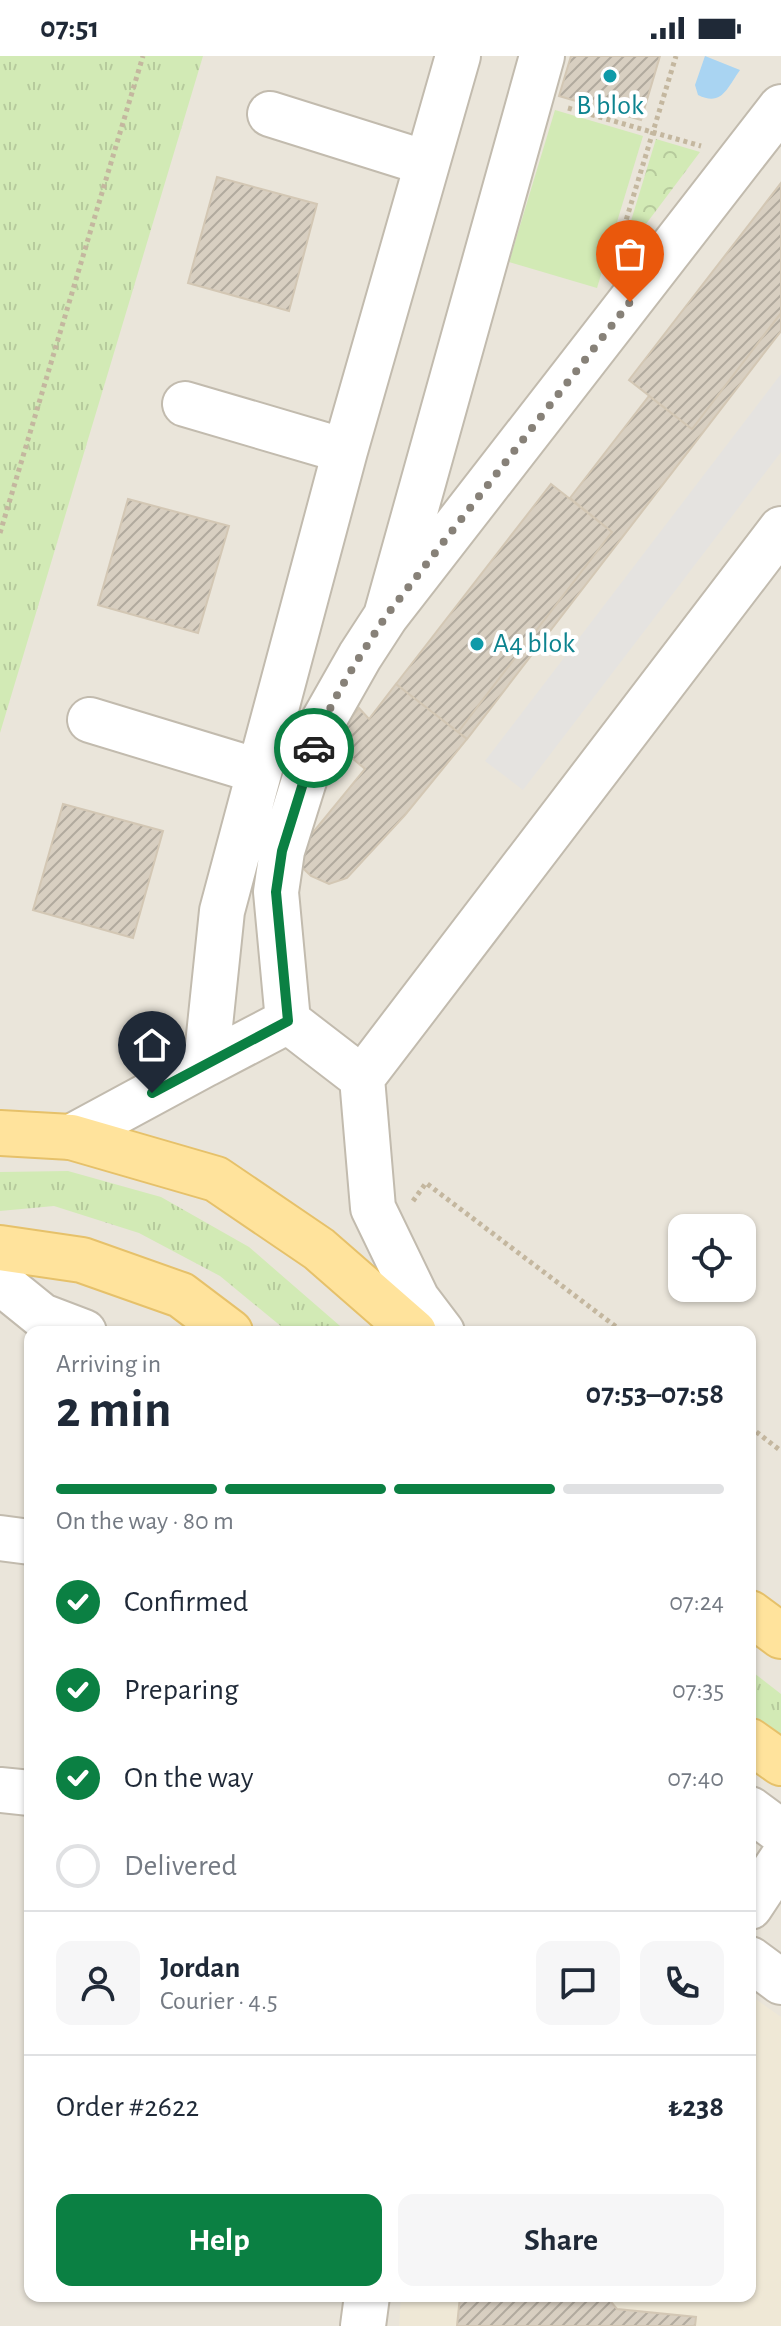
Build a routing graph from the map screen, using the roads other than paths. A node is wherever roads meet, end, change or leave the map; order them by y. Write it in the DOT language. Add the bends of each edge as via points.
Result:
graph roads {
  1 [pos="458,56"];
  2 [pos="536,76"];
  3 [pos="781,107"];
  4 [pos="270,114"];
  5 [pos="426,163"];
  6 [pos="185,404"];
  7 [pos="345,451"];
  8 [pos="781,529"];
  9 [pos="386,616"];
  10 [pos="90,720"];
  11 [pos="258,771"];
  12 [pos="288,1021"];
  13 [pos="206,1064"];
  14 [pos="362,1078"];
  15 [pos="0,1133"];
  16 [pos="71,1137"];
  17 [pos="0,1248"];
  18 [pos="0,1282"];
  19 [pos="68,1326"];
  20 [pos="222,1326"];
  21 [pos="407,1326"];
  22 [pos="437,1326"];
  23 [pos="0,1538"];
  24 [pos="24,1541"];
  25 [pos="756,1617"];
  26 [pos="781,1636"];
  27 [pos="756,1745"];
  28 [pos="781,1763"];
  29 [pos="0,1790"];
  30 [pos="24,1792"];
  31 [pos="756,1813"];
  32 [pos="781,1832"];
  33 [pos="781,1860"];
  34 [pos="756,1898"];
  35 [pos="756,1963"];
  36 [pos="781,1982"];
  37 [pos="366,2302"];
  38 [pos="363,2326"];
  1 -- 5 [label="street"];
  2 -- 9 [label="street"];
  3 -- 9 [label="street"];
  4 -- 5 [label="street"];
  5 -- 7 [label="street"];
  6 -- 7 [label="street"];
  7 -- 11 [label="street"];
  8 -- 14 [label="street"];
  9 -- 12 [label="street" via="322,723 282,851 276,892"];
  10 -- 11 [label="street"];
  11 -- 13 [label="street" via="222,911"];
  12 -- 13 [label="street"];
  12 -- 14 [label="street"];
  13 -- 16 [label="street"];
  14 -- 22 [label="street" via="373,1208 417,1299"];
  15 -- 16 [label="main road"];
  16 -- 21 [label="main road" via="216,1179 319,1249"];
  17 -- 20 [label="main road" via="82,1260 181,1295"];
  18 -- 19 [label="street" via="42,1316"];
  23 -- 24 [label="street"];
  25 -- 26 [label="main road"];
  27 -- 28 [label="main road"];
  29 -- 30 [label="street"];
  31 -- 32 [label="street"];
  33 -- 34 [label="street"];
  35 -- 36 [label="street"];
  37 -- 38 [label="street"];
}
